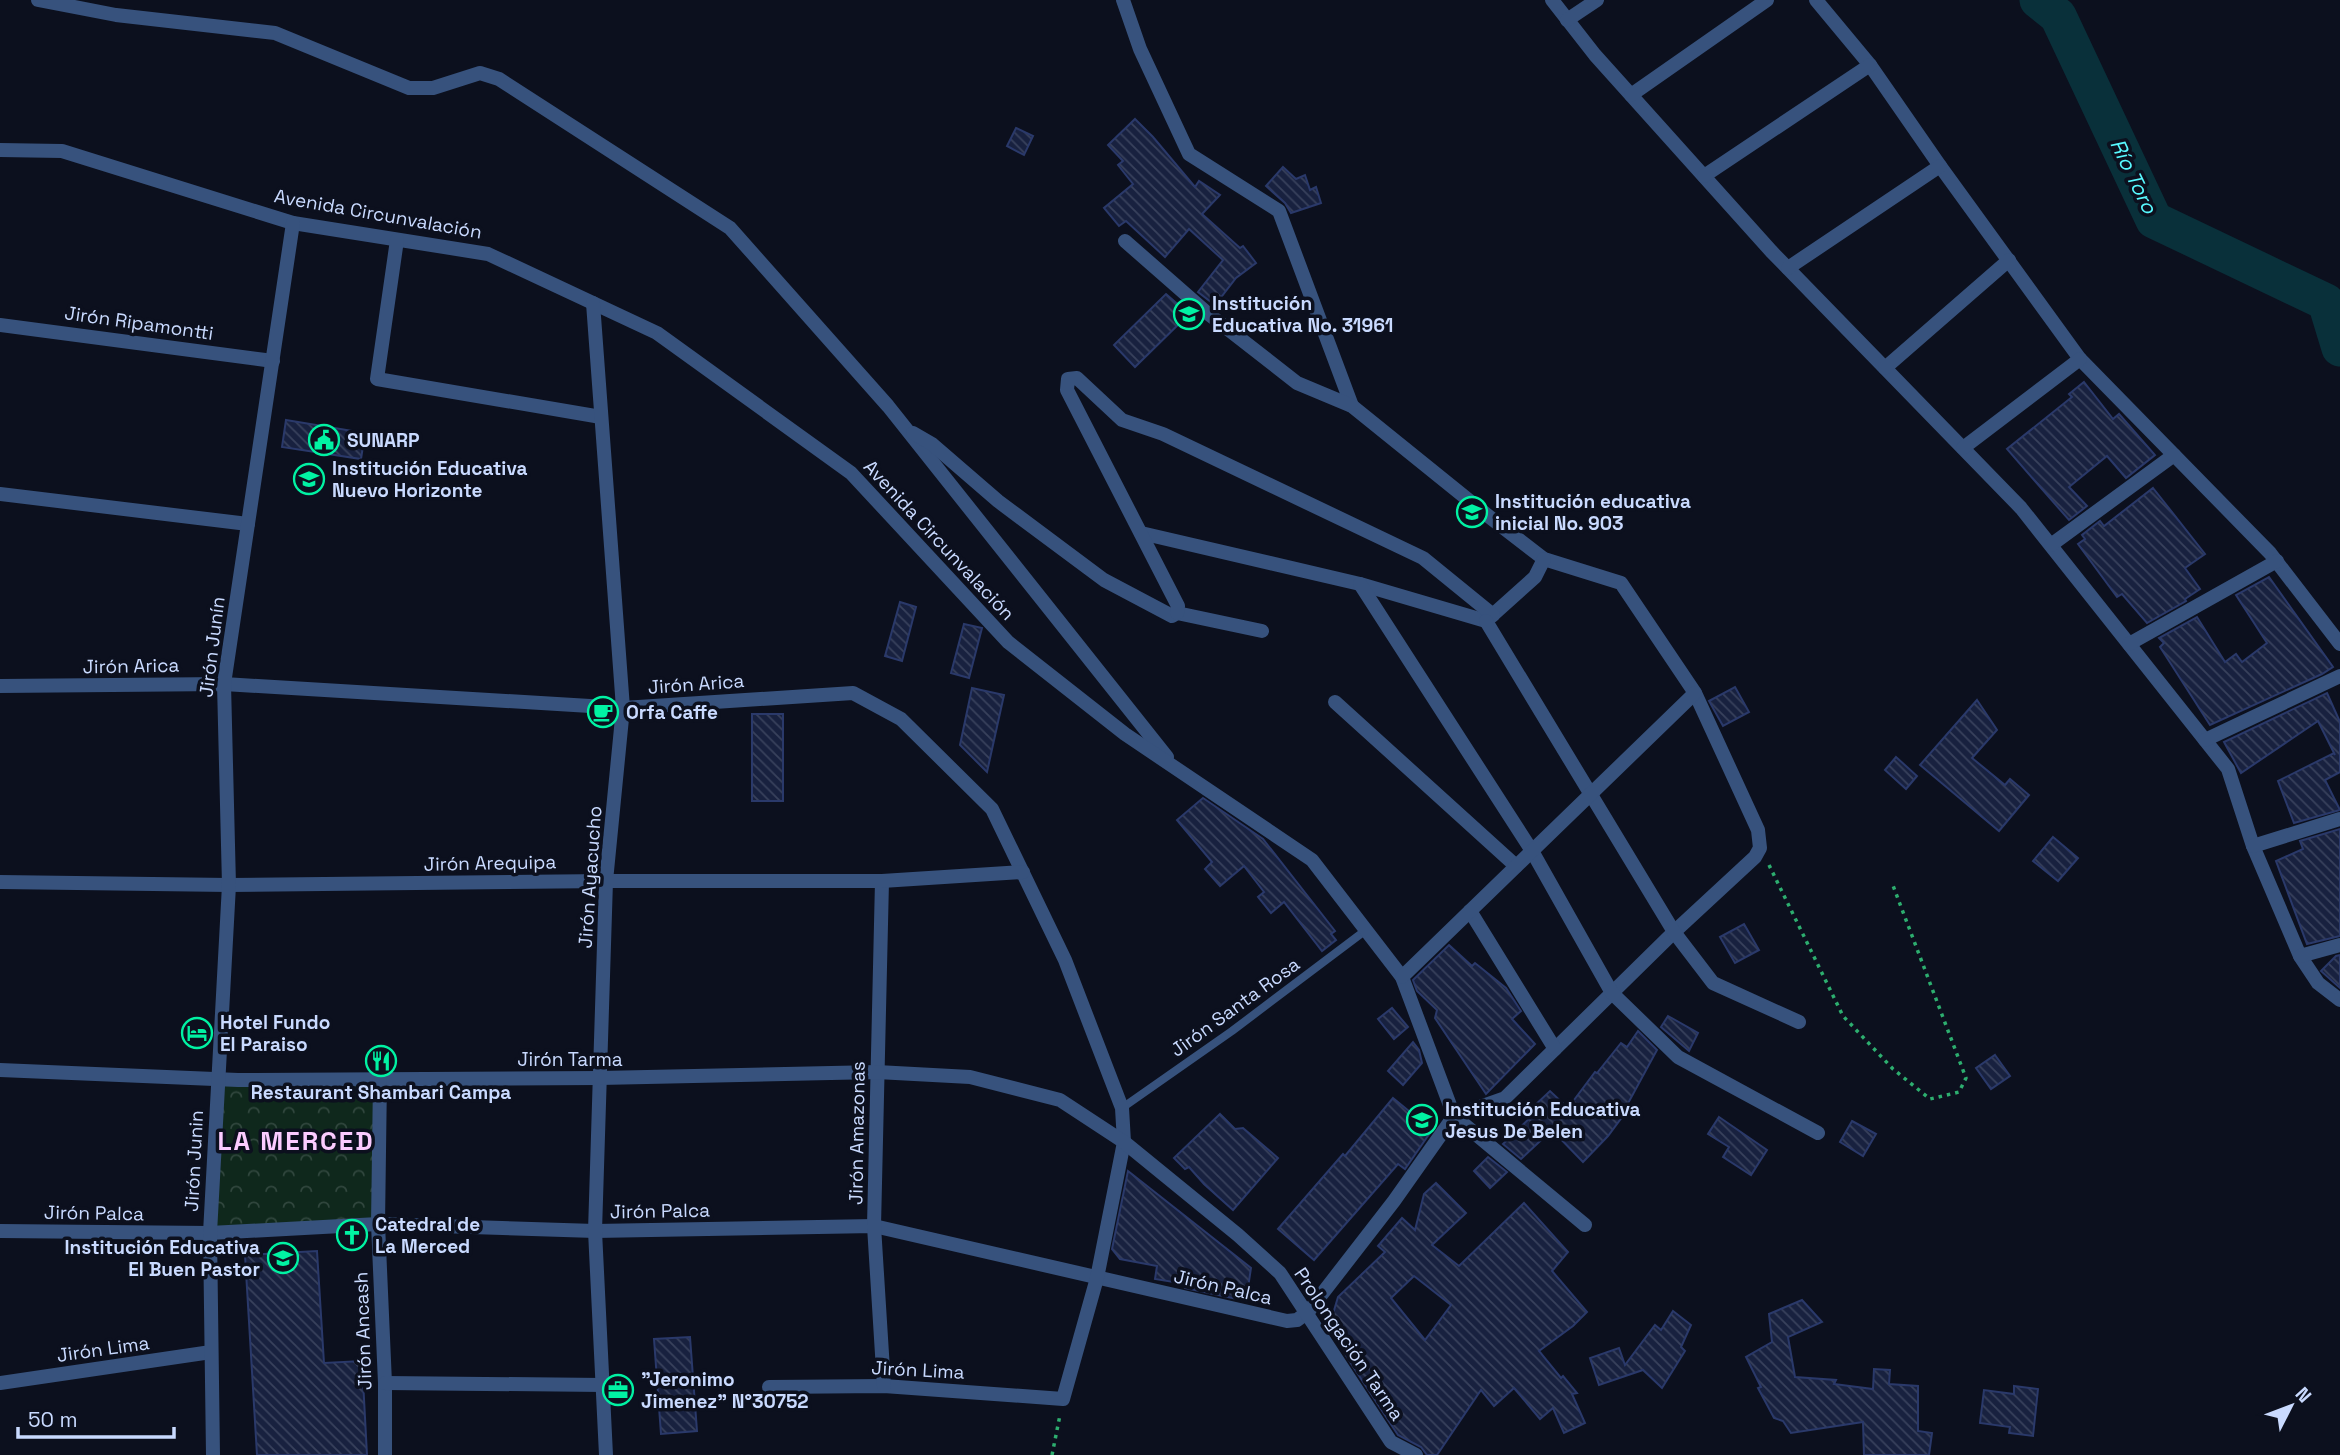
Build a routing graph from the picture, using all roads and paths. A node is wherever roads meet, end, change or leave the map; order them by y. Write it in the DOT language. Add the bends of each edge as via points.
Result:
graph roads {
  1 [pos="38,0"];
  2 [pos="1122,0"];
  3 [pos="1552,0"];
  4 [pos="1597,0"];
  5 [pos="1767,0"];
  6 [pos="1816,0"];
  7 [pos="1567,20"];
  8 [pos="1870,65"];
  9 [pos="1631,95"];
  10 [pos="0,150"];
  11 [pos="1940,166"];
  12 [pos="1704,176"];
  13 [pos="293,223"];
  14 [pos="397,240"];
  15 [pos="1125,241"];
  16 [pos="2009,260"];
  17 [pos="1788,268"];
  18 [pos="593,303"];
  19 [pos="0,324"];
  20 [pos="2080,359"];
  21 [pos="272,361"];
  22 [pos="1885,368"];
  23 [pos="1352,406"];
  24 [pos="601,417"];
  25 [pos="908,430"];
  26 [pos="1963,448"];
  27 [pos="2174,455"];
  28 [pos="0,495"];
  29 [pos="248,524"];
  30 [pos="1141,533"];
  31 [pos="2051,545"];
  32 [pos="1544,559"];
  33 [pos="2277,561"];
  34 [pos="1360,584"];
  35 [pos="1177,614"];
  36 [pos="1490,618"];
  37 [pos="1262,632"];
  38 [pos="2129,644"];
  39 [pos="2340,645"];
  40 [pos="2340,676"];
  41 [pos="224,684"];
  42 [pos="0,686"];
  43 [pos="1695,693"];
  44 [pos="1335,702"];
  45 [pos="623,709"];
  46 [pos="2205,740"];
  47 [pos="1176,769"];
  48 [pos="1590,794"];
  49 [pos="2340,818"];
  50 [pos="2253,846"];
  51 [pos="1760,848"];
  52 [pos="1532,851"];
  53 [pos="1516,866"];
  54 [pos="1023,872"];
  55 [pos="607,881"];
  56 [pos="882,881"];
  57 [pos="0,883"];
  58 [pos="1892,883"];
  59 [pos="229,885"];
  60 [pos="1470,911"];
  61 [pos="1366,930"];
  62 [pos="1674,932"];
  63 [pos="2340,945"];
  64 [pos="2300,956"];
  65 [pos="1402,977"];
  66 [pos="1612,993"];
  67 [pos="2340,1000"];
  68 [pos="1799,1023"];
  69 [pos="1555,1049"];
  70 [pos="0,1070"];
  71 [pos="877,1072"];
  72 [pos="600,1078"];
  73 [pos="218,1079"];
  74 [pos="380,1079"];
  75 [pos="1122,1108"];
  76 [pos="1454,1116"];
  77 [pos="1818,1133"];
  78 [pos="1124,1142"];
  79 [pos="378,1224"];
  80 [pos="1585,1225"];
  81 [pos="874,1226"];
  82 [pos="0,1231"];
  83 [pos="595,1231"];
  84 [pos="210,1233"];
  85 [pos="1097,1278"];
  86 [pos="1308,1312"];
  87 [pos="211,1352"];
  88 [pos="0,1383"];
  89 [pos="385,1383"];
  90 [pos="604,1385"];
  91 [pos="884,1386"];
  92 [pos="769,1387"];
  93 [pos="1063,1399"];
  94 [pos="214,1455"];
  95 [pos="385,1455"];
  96 [pos="606,1455"];
  97 [pos="1052,1455"];
  98 [pos="1416,1455"];
  1 -- 25 [label="street" via="116,15 275,33 410,88 433,88 480,73 499,79 730,228"];
  2 -- 23 [label="street" via="1189,154 1279,211"];
  3 -- 7 [label="street"];
  4 -- 7 [label="street"];
  5 -- 9 [label="street"];
  6 -- 8 [label="street"];
  7 -- 9 [label="street"];
  8 -- 11 [label="street"];
  8 -- 12 [label="street"];
  9 -- 12 [label="street"];
  10 -- 13 [label="street, Avenida Circunvalación" via="62,151"];
  11 -- 16 [label="street"];
  11 -- 17 [label="street"];
  12 -- 17 [label="street"];
  13 -- 14 [label="street, Avenida Circunvalación"];
  13 -- 21 [label="street, Jirón Junín"];
  14 -- 18 [label="street, Avenida Circunvalación" via="488,254"];
  14 -- 24 [label="street" via="377,379"];
  15 -- 23 [label="street" via="1297,383"];
  16 -- 20 [label="street"];
  16 -- 22 [label="street"];
  17 -- 22 [label="street"];
  18 -- 24 [label="street, Jirón Ayacucho"];
  18 -- 47 [label="street, Avenida Circunvalación" via="657,334 851,473 1008,642"];
  19 -- 21 [label="street, Jirón Ripamontti"];
  20 -- 26 [label="street"];
  20 -- 27 [label="street"];
  21 -- 29 [label="street, Jirón Junín"];
  22 -- 26 [label="street"];
  23 -- 32 [label="street"];
  24 -- 45 [label="street, Jirón Ayacucho"];
  25 -- 35 [label="street" via="1104,580 1172,616"];
  25 -- 47 [label="street"];
  26 -- 31 [label="street"];
  27 -- 31 [label="street"];
  27 -- 33 [label="street"];
  28 -- 29 [label="street"];
  29 -- 41 [label="street, Jirón Junín"];
  30 -- 34 [label="street"];
  30 -- 35 [label="street" via="1178,606"];
  30 -- 36 [label="street" via="1067,390 1068,379 1077,378 1122,420 1163,434 1423,558"];
  31 -- 38 [label="street"];
  32 -- 36 [label="street" via="1535,577"];
  32 -- 43 [label="street" via="1621,583"];
  33 -- 38 [label="street"];
  33 -- 39 [label="street"];
  34 -- 36 [label="street"];
  34 -- 52 [label="street"];
  35 -- 37 [label="street"];
  36 -- 48 [label="street"];
  38 -- 46 [label="street"];
  40 -- 46 [label="street"];
  41 -- 42 [label="street, Jirón Arica"];
  41 -- 45 [label="street, Jirón Arica"];
  41 -- 59 [label="street, Jirón Junín"];
  43 -- 48 [label="street"];
  43 -- 51 [label="street" via="1758,830"];
  44 -- 53 [label="street"];
  45 -- 54 [label="street, Jirón Arica" via="853,693 901,719 992,809"];
  45 -- 55 [label="street, Jirón Ayacucho"];
  46 -- 50 [label="street" via="2228,769"];
  47 -- 61 [label="street, Avenida Circunvalación" via="1312,860"];
  48 -- 52 [label="street"];
  48 -- 62 [label="street"];
  49 -- 50 [label="street"];
  50 -- 64 [label="street"];
  51 -- 58 [label="path" via="1843,1016 1893,1069 1930,1099 1959,1092 1966,1078"];
  51 -- 62 [label="street"];
  52 -- 53 [label="street"];
  52 -- 66 [label="street"];
  53 -- 60 [label="street"];
  54 -- 56 [label="street, Jirón Arequipa"];
  54 -- 75 [label="street, Jirón Arica" via="1065,960"];
  55 -- 56 [label="street, Jirón Arequipa"];
  55 -- 59 [label="street, Jirón Arequipa"];
  55 -- 72 [label="street, Jirón Ayacucho"];
  56 -- 71 [label="street, Jirón Amazonas"];
  57 -- 59 [label="street, Jirón Arequipa"];
  59 -- 73 [label="street, Jirón Junín"];
  60 -- 65 [label="street"];
  60 -- 69 [label="street"];
  61 -- 65 [label="street, Avenida Circunvalación"];
  61 -- 75 [label="lane, Jirón Santa Rosa"];
  62 -- 66 [label="street"];
  62 -- 68 [label="street" via="1713,983"];
  63 -- 64 [label="street"];
  64 -- 67 [label="street" via="2318,983"];
  65 -- 76 [label="street, Avenida Circunvalación"];
  66 -- 69 [label="street"];
  66 -- 77 [label="street" via="1678,1057"];
  69 -- 76 [label="street" via="1505,1098"];
  70 -- 73 [label="street, Jirón Tarma"];
  71 -- 72 [label="street, Jirón Tarma"];
  71 -- 78 [label="street, Jirón Tarma" via="970,1077 1060,1100"];
  71 -- 81 [label="street, Jirón Amazonas"];
  72 -- 74 [label="street, Jirón Tarma"];
  72 -- 83 [label="street, Jirón Ayacucho"];
  73 -- 74 [label="street, Jirón Tarma"];
  73 -- 84 [label="street, Jirón Junin"];
  74 -- 79 [label="street, Jirón Ancash"];
  75 -- 78 [label="street, Jirón Arica"];
  76 -- 80 [label="street"];
  76 -- 86 [label="street"];
  78 -- 85 [label="street, Jirón Arica"];
  78 -- 86 [label="street, Prolongación Tarma" via="1280,1273"];
  79 -- 83 [label="street, Jirón Palca"];
  79 -- 84 [label="street, Jirón Palca"];
  79 -- 89 [label="street, Jirón Ancash"];
  81 -- 83 [label="street, Jirón Palca"];
  81 -- 85 [label="street, Jirón Palca"];
  81 -- 91 [label="street, Jirón Amazonas"];
  82 -- 84 [label="street, Jirón Palca"];
  83 -- 90 [label="street, Jirón Ayacucho"];
  84 -- 87 [label="street, Jirón Junin"];
  85 -- 86 [label="street, Jirón Palca" via="1287,1321"];
  85 -- 93 [label="street, Jirón Arica"];
  86 -- 98 [label="street, Prolongación Tarma" via="1391,1442"];
  87 -- 88 [label="street, Jirón Lima"];
  87 -- 94 [label="street, Jirón Junin"];
  89 -- 90 [label="street"];
  89 -- 95 [label="street, Jirón Ancash"];
  90 -- 96 [label="street, Jirón Ayacucho"];
  91 -- 92 [label="street, Jirón Lima"];
  91 -- 93 [label="street, Jirón Lima"];
  93 -- 97 [label="path"];
}
